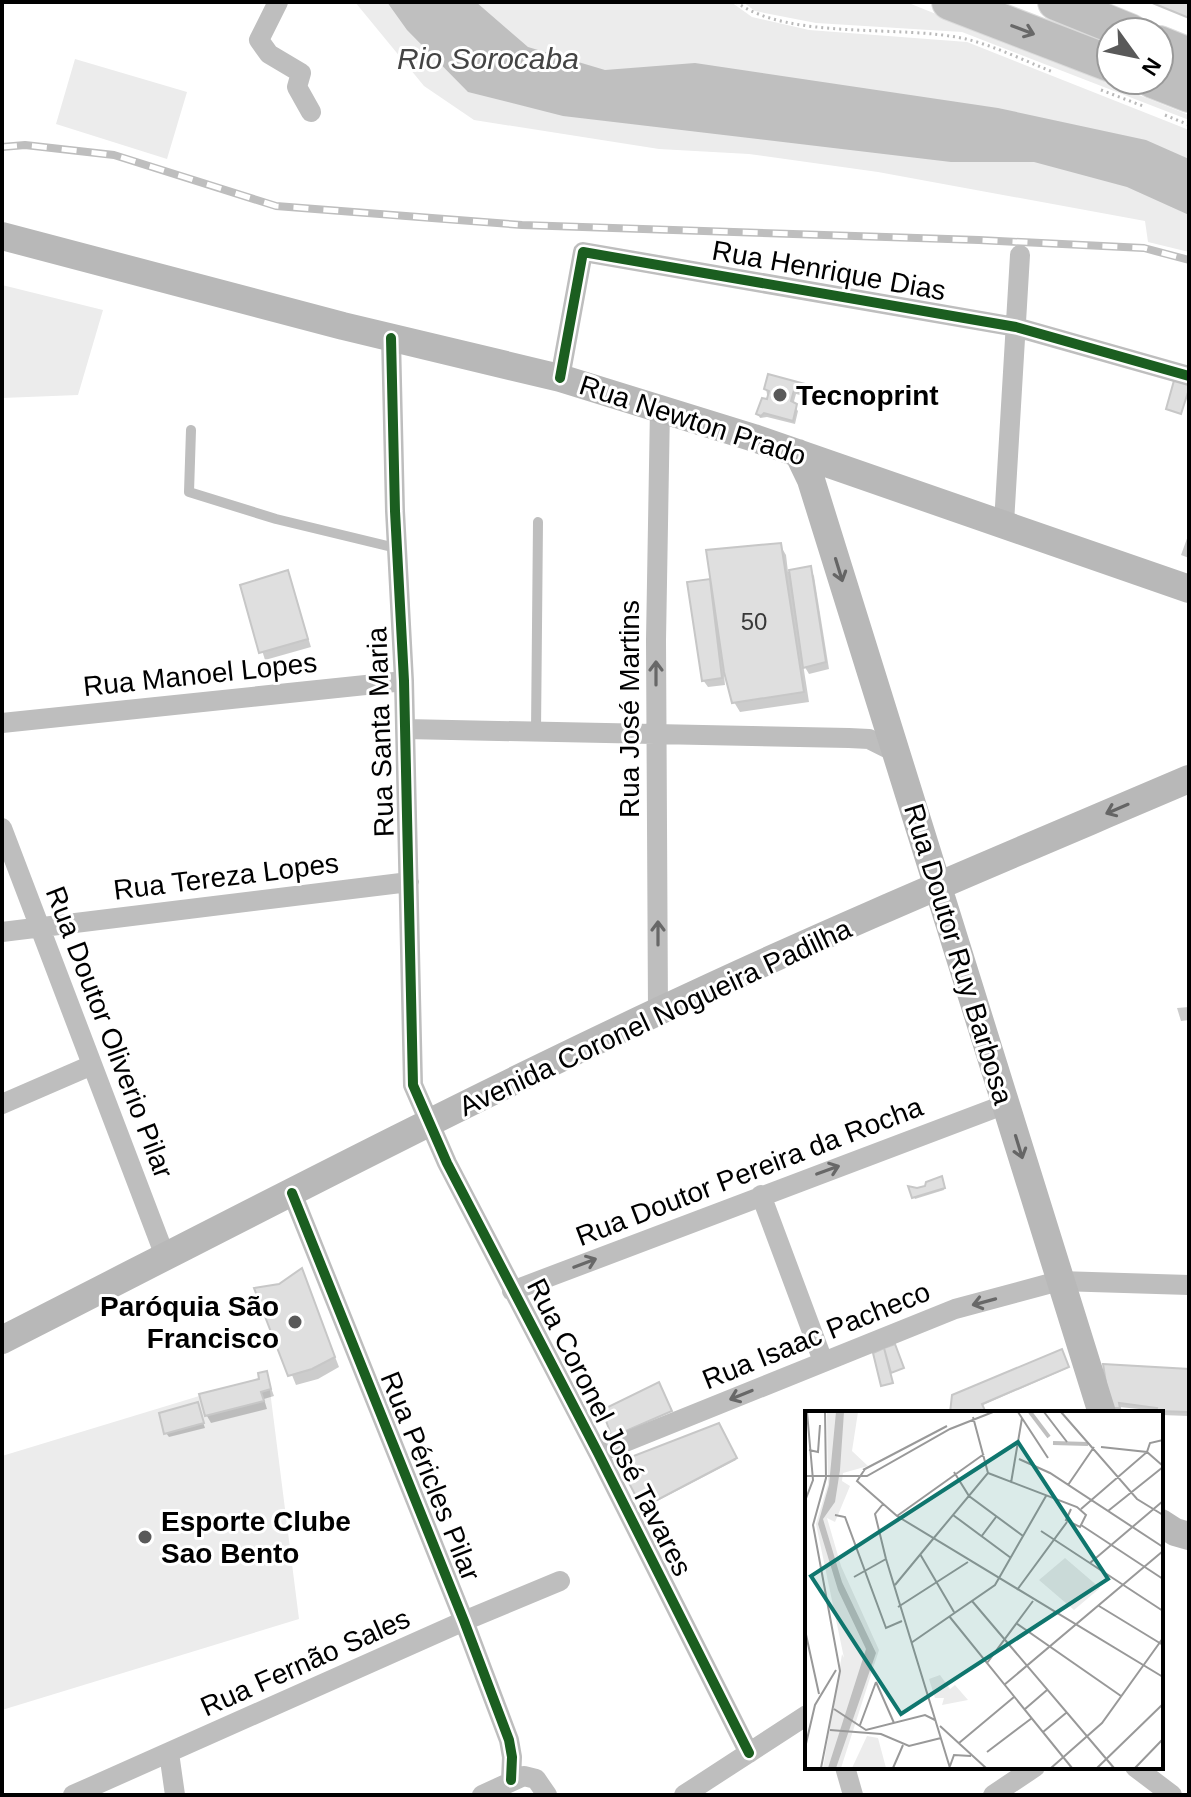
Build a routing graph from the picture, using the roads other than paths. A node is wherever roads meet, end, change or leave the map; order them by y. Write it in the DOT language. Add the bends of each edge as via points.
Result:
graph roads {
  1 [pos="278,2"];
  2 [pos="950,2"];
  3 [pos="1056,2"];
  4 [pos="1095,18"];
  5 [pos="1095,73"];
  6 [pos="311,112"];
  7 [pos="2,236"];
  8 [pos="1020,255"];
  9 [pos="1016,327"];
  10 [pos="391,338"];
  11 [pos="1189,376"];
  12 [pos="560,378"];
  13 [pos="660,408"];
  14 [pos="191,430"];
  15 [pos="798,453"];
  16 [pos="841,468"];
  17 [pos="815,496"];
  18 [pos="538,522"];
  19 [pos="1004,523"];
  20 [pos="396,548"];
  21 [pos="1189,589"];
  22 [pos="404,681"];
  23 [pos="880,701"];
  24 [pos="2,723"];
  25 [pos="405,729"];
  26 [pos="536,731"];
  27 [pos="656,733"];
  28 [pos="849,738"];
  29 [pos="897,753"];
  30 [pos="1189,779"];
  31 [pos="2,828"];
  32 [pos="409,882"];
  33 [pos="937,886"];
  34 [pos="40,928"];
  35 [pos="2,932"];
  36 [pos="658,1011"];
  37 [pos="92,1065"];
  38 [pos="2,1104"];
  39 [pos="1006,1104"];
  40 [pos="428,1123"];
  41 [pos="292,1193"];
  42 [pos="761,1195"];
  43 [pos="165,1256"];
  44 [pos="1059,1281"];
  45 [pos="1189,1285"];
  46 [pos="512,1291"];
  47 [pos="2,1340"];
  48 [pos="823,1361"];
  49 [pos="1101,1411"];
  50 [pos="598,1453"];
  51 [pos="1163,1524"];
  52 [pos="1163,1537"];
  53 [pos="1189,1538"];
  54 [pos="560,1581"];
  55 [pos="464,1621"];
  56 [pos="805,1716"];
  57 [pos="169,1753"];
  58 [pos="749,1753"];
  59 [pos="846,1769"];
  60 [pos="1032,1769"];
  61 [pos="1138,1769"];
  62 [pos="511,1780"];
  63 [pos="73,1795"];
  64 [pos="175,1795"];
  65 [pos="482,1795"];
  66 [pos="547,1795"];
  67 [pos="684,1795"];
  68 [pos="853,1795"];
  69 [pos="993,1795"];
  70 [pos="1172,1795"];
  1 -- 6 [label="street" via="259,40 269,54 301,73 297,87"];
  2 -- 5 [label="highway, one-way"];
  3 -- 4 [label="highway"];
  7 -- 10 [label="main road, Rua Newton Prado"];
  8 -- 9 [label="street"];
  9 -- 11 [label="street, Rua Henrique Dias"];
  9 -- 12 [label="street, Rua Henrique Dias" via="583,252"];
  9 -- 19 [label="street"];
  10 -- 12 [label="main road, Rua Newton Prado"];
  10 -- 20 [label="street, Rua Santa Maria"];
  12 -- 13 [label="main road, Rua Newton Prado"];
  13 -- 15 [label="main road, Rua Newton Prado"];
  27 -- 13 [label="street, Rua José Martins, one-way"];
  14 -- 20 [label="lane" via="189,492"];
  15 -- 16 [label="main road, Rua Newton Prado"];
  15 -- 17 [label="main road, Rua Doutor Ruy Barbosa"];
  16 -- 17 [label="main road" via="821,478"];
  16 -- 19 [label="main road, Rua Newton Prado"];
  17 -- 23 [label="main road, Rua Doutor Ruy Barbosa, one-way"];
  18 -- 26 [label="lane"];
  19 -- 21 [label="main road, Rua Newton Prado"];
  20 -- 22 [label="street, Rua Santa Maria"];
  22 -- 24 [label="street, Rua Manoel Lopes"];
  22 -- 25 [label="street, Rua Santa Maria"];
  23 -- 28 [label="street" via="873,721"];
  23 -- 29 [label="main road, Rua Doutor Ruy Barbosa"];
  25 -- 26 [label="street"];
  25 -- 32 [label="street, Rua Santa Maria"];
  26 -- 27 [label="street"];
  27 -- 28 [label="street"];
  36 -- 27 [label="street, Rua José Martins, one-way"];
  28 -- 29 [label="street" via="869,739"];
  29 -- 33 [label="main road, Rua Doutor Ruy Barbosa"];
  30 -- 33 [label="main road, Avenida Coronel Nogueira Padilha, one-way"];
  31 -- 34 [label="street, Rua Doutor Oliverio Pilar"];
  32 -- 34 [label="street, Rua Tereza Lopes"];
  32 -- 40 [label="street, Rua Santa Maria" via="413,1085"];
  33 -- 36 [label="main road, Avenida Coronel Nogueira Padilha"];
  33 -- 39 [label="main road, Rua Doutor Ruy Barbosa"];
  34 -- 35 [label="street, Rua Tereza Lopes"];
  34 -- 37 [label="street, Rua Doutor Oliverio Pilar"];
  36 -- 40 [label="main road, Avenida Coronel Nogueira Padilha"];
  37 -- 38 [label="street"];
  37 -- 43 [label="street, Rua Doutor Oliverio Pilar"];
  42 -- 39 [label="street, Rua Doutor Pereira da Rocha, one-way"];
  39 -- 44 [label="main road, Rua Doutor Ruy Barbosa, one-way"];
  40 -- 41 [label="main road, Avenida Coronel Nogueira Padilha"];
  40 -- 46 [label="street, Rua Coronel José Tavares"];
  41 -- 43 [label="main road, Avenida Coronel Nogueira Padilha"];
  41 -- 55 [label="street, Rua Péricles Pilar"];
  46 -- 42 [label="street, Rua Doutor Pereira da Rocha, one-way"];
  42 -- 48 [label="street"];
  43 -- 47 [label="main road, Avenida Coronel Nogueira Padilha"];
  44 -- 45 [label="street, Rua Isaac Pacheco"];
  44 -- 48 [label="street, Rua Isaac Pacheco, one-way" via="955,1309"];
  44 -- 49 [label="main road, Rua Doutor Ruy Barbosa"];
  46 -- 50 [label="street, Rua Coronel José Tavares"];
  48 -- 50 [label="street, Rua Isaac Pacheco, one-way"];
  50 -- 58 [label="street, Rua Coronel José Tavares"];
  51 -- 53 [label="main road"];
  52 -- 53 [label="main road"];
  54 -- 55 [label="street, Rua Fernão Sales"];
  55 -- 57 [label="street, Rua Fernão Sales"];
  55 -- 62 [label="street, Rua Péricles Pilar" via="509,1740"];
  56 -- 58 [label="street"];
  57 -- 63 [label="street, Rua Fernão Sales"];
  57 -- 64 [label="street"];
  58 -- 67 [label="street"];
  59 -- 68 [label="street"];
  60 -- 69 [label="street"];
  61 -- 70 [label="street"];
  62 -- 65 [label="street"];
  62 -- 66 [label="street" via="536,1779"];
}
